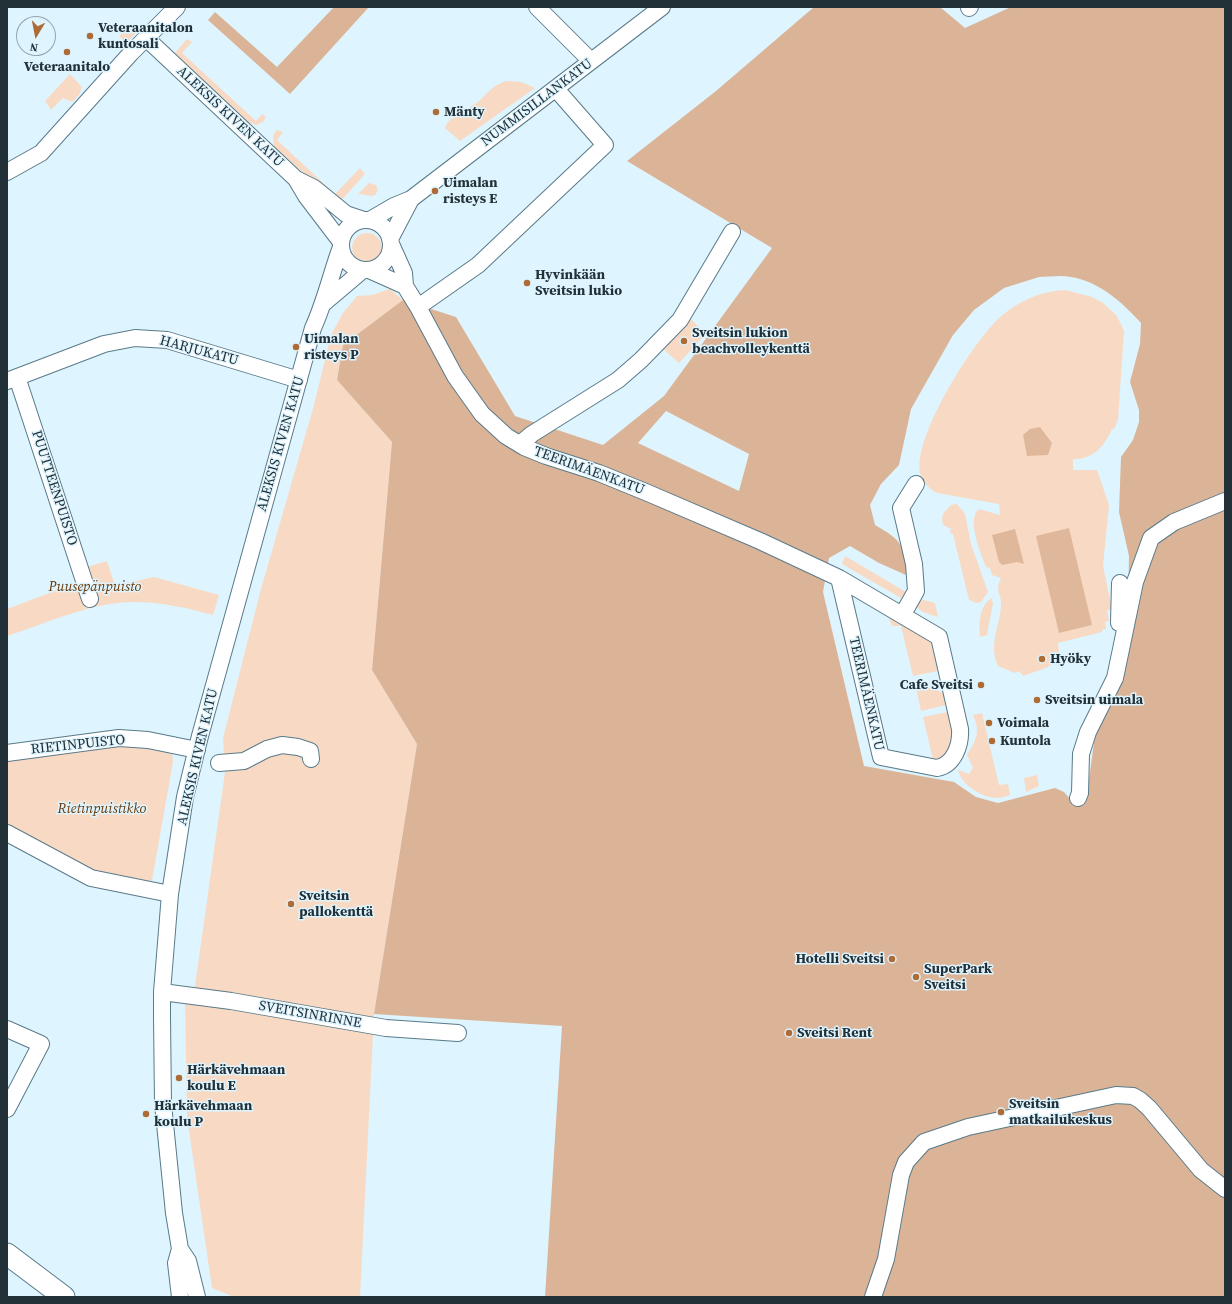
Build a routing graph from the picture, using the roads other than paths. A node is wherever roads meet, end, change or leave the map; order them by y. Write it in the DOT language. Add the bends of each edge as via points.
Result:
graph roads {
  1 [pos="177,7"];
  2 [pos="537,7"];
  3 [pos="662,7"];
  4 [pos="147,39"];
  5 [pos="591,61"];
  6 [pos="556,89"];
  7 [pos="7,172"];
  8 [pos="296,179"];
  9 [pos="411,199"];
  10 [pos="367,220"];
  11 [pos="732,232"];
  12 [pos="391,241"];
  13 [pos="341,244"];
  14 [pos="366,270"];
  15 [pos="405,286"];
  16 [pos="324,302"];
  17 [pos="418,307"];
  18 [pos="12,379"];
  19 [pos="299,380"];
  20 [pos="520,444"];
  21 [pos="916,484"];
  22 [pos="1225,501"];
  23 [pos="839,578"];
  24 [pos="1120,583"];
  25 [pos="90,599"];
  26 [pos="903,614"];
  27 [pos="1124,641"];
  28 [pos="197,750"];
  29 [pos="7,753"];
  30 [pos="311,759"];
  31 [pos="219,763"];
  32 [pos="1078,798"];
  33 [pos="7,832"];
  34 [pos="170,894"];
  35 [pos="162,992"];
  36 [pos="7,1029"];
  37 [pos="458,1033"];
  38 [pos="7,1109"];
  39 [pos="1225,1189"];
  40 [pos="180,1249"];
  41 [pos="7,1254"];
  42 [pos="64,1297"];
  43 [pos="180,1297"];
  44 [pos="197,1297"];
  45 [pos="872,1297"];
  1 -- 4 [label="street"];
  2 -- 5 [label="street"];
  3 -- 5 [label="street, NUMMISILLANKATU"];
  4 -- 7 [label="street" via="131,53 41,153"];
  4 -- 8 [label="street, ALEKSIS KIVEN KATU"];
  5 -- 6 [label="street, NUMMISILLANKATU"];
  6 -- 9 [label="street, NUMMISILLANKATU"];
  6 -- 17 [label="street" via="605,145 478,265"];
  8 -- 10 [label="street, ALEKSIS KIVEN KATU" via="314,188 339,210"];
  8 -- 13 [label="street, ALEKSIS KIVEN KATU"];
  9 -- 10 [label="street, NUMMISILLANKATU"];
  9 -- 12 [label="street, NUMMISILLANKATU"];
  10 -- 12 [label="street" via="383,226"];
  10 -- 13 [label="street" via="348,227"];
  11 -- 20 [label="street" via="680,320 641,360 618,380"];
  12 -- 14 [label="street" via="387,258 376,268"];
  12 -- 15 [label="street, TEERIMÄENKATU" via="404,273"];
  13 -- 14 [label="street" via="345,260 350,265"];
  13 -- 16 [label="street, ALEKSIS KIVEN KATU"];
  14 -- 15 [label="street"];
  14 -- 16 [label="street, ALEKSIS KIVEN KATU"];
  15 -- 17 [label="street, TEERIMÄENKATU"];
  16 -- 19 [label="street, ALEKSIS KIVEN KATU" via="313,328"];
  17 -- 20 [label="street, TEERIMÄENKATU" via="469,397 493,425"];
  18 -- 19 [label="street, HARJUKATU" via="104,344 135,338 167,340"];
  18 -- 25 [label="street, PUUTTEENPUISTO"];
  19 -- 28 [label="street, ALEKSIS KIVEN KATU"];
  20 -- 23 [label="street, TEERIMÄENKATU" via="648,493"];
  21 -- 26 [label="street" via="901,508 914,564 916,591"];
  22 -- 27 [label="street" via="1174,522 1151,538 1135,582"];
  23 -- 26 [label="street, TEERIMÄENKATU"];
  23 -- 26 [label="street, TEERIMÄENKATU" via="881,757 942,767 954,756 961,739 939,636"];
  24 -- 27 [label="street" via="1119,627"];
  27 -- 32 [label="street" via="1115,678 1088,732 1081,754"];
  28 -- 29 [label="street, RIETINPUISTO" via="148,740 119,738"];
  28 -- 34 [label="street, ALEKSIS KIVEN KATU" via="185,797"];
  30 -- 31 [label="street" via="310,751 282,745 267,749 244,761"];
  33 -- 34 [label="street" via="91,878"];
  34 -- 35 [label="street, ALEKSIS KIVEN KATU"];
  35 -- 37 [label="street, SVEITSINRINNE" via="231,1001 386,1028"];
  35 -- 40 [label="street, ALEKSIS KIVEN KATU" via="163,1104"];
  36 -- 38 [label="street" via="41,1044"];
  39 -- 45 [label="street" via="1201,1170 1162,1123 1133,1096 1116,1095 968,1126 924,1142 906,1162 901,1175 886,1259"];
  40 -- 43 [label="street, ALEKSIS KIVEN KATU" via="176,1263"];
  40 -- 44 [label="street, ALEKSIS KIVEN KATU" via="188,1261"];
  41 -- 42 [label="main road"];
}
